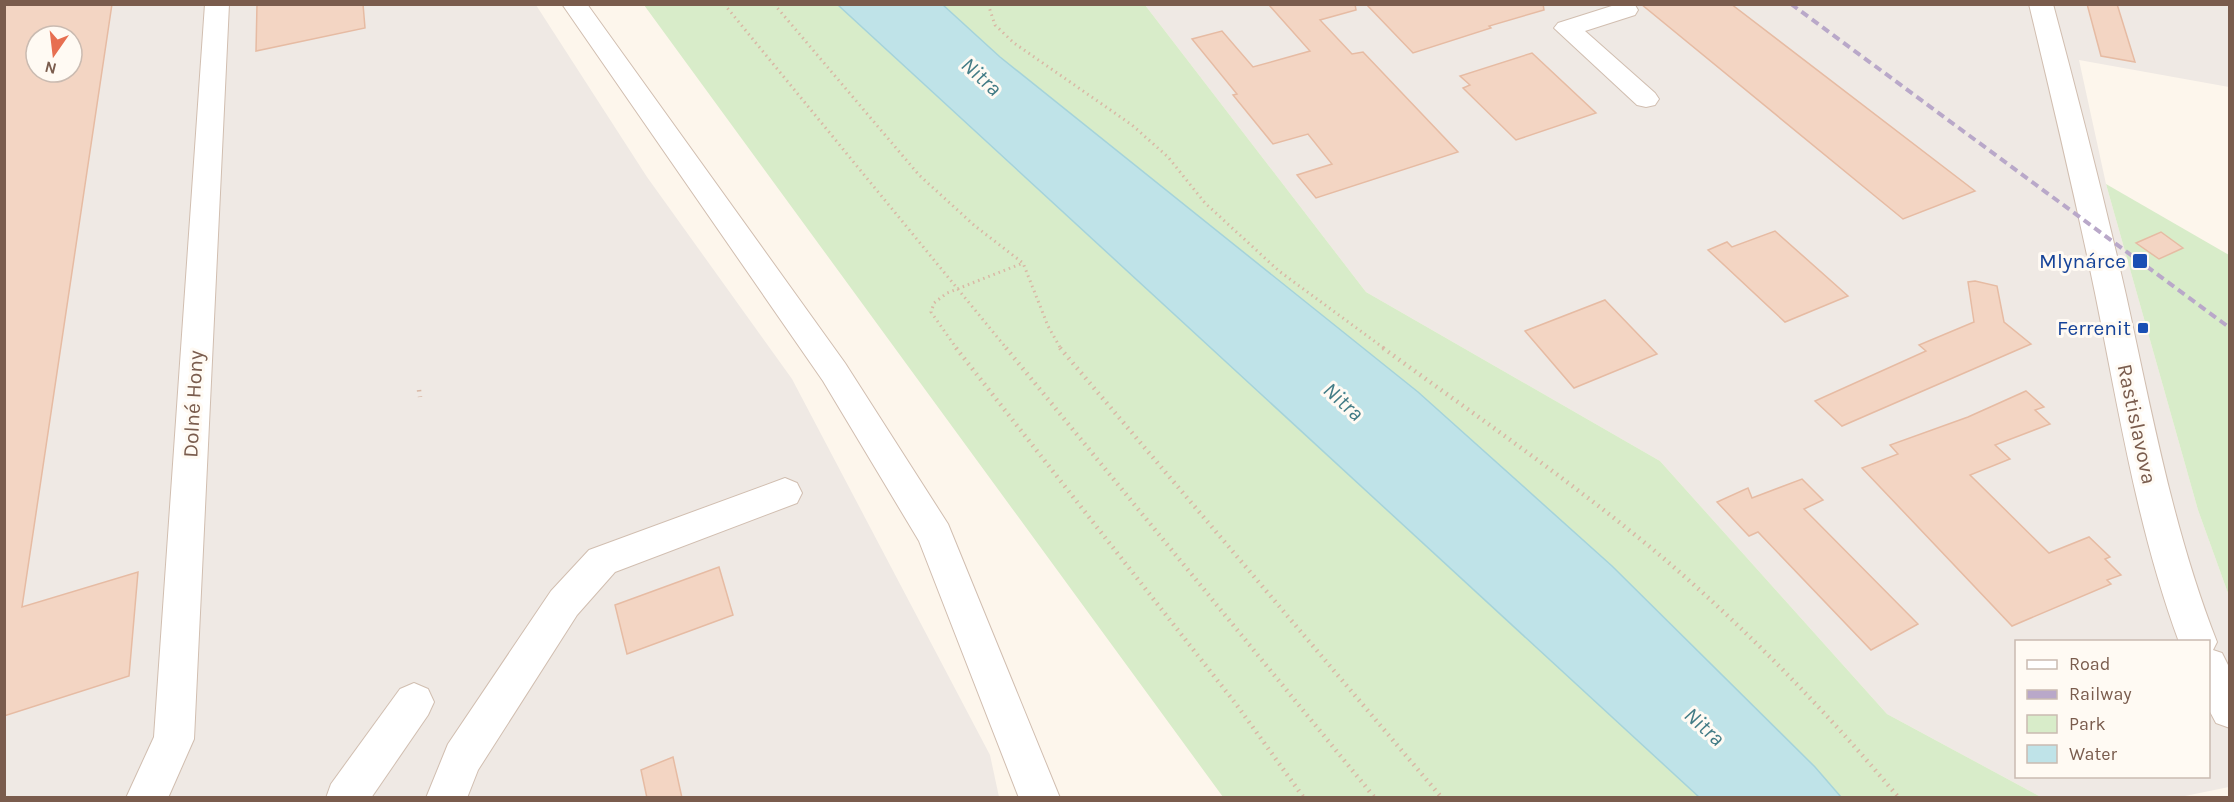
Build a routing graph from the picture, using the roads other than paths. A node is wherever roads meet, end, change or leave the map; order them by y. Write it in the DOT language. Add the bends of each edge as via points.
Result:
graph roads {
  1 [pos="217,4"];
  2 [pos="574,4"];
  3 [pos="2041,4"];
  4 [pos="1626,10"];
  5 [pos="1646,99"];
  6 [pos="785,493"];
  7 [pos="2197,640"];
  8 [pos="2210,670"];
  9 [pos="414,702"];
  10 [pos="2229,710"];
  11 [pos="146,798"];
  12 [pos="346,798"];
  13 [pos="446,798"];
  14 [pos="1040,798"];
  1 -- 11 [label="street, Dolné Hony" via="174,739"];
  2 -- 14 [label="street" via="834,372 935,534"];
  3 -- 7 [label="street, Rastislavova" via="2110,292 2156,509"];
  4 -- 5 [label="street" via="1567,28"];
  6 -- 13 [label="street" via="602,561 564,603 462,758"];
  8 -- 10 [label="street"];
  9 -- 12 [label="street"];
}
